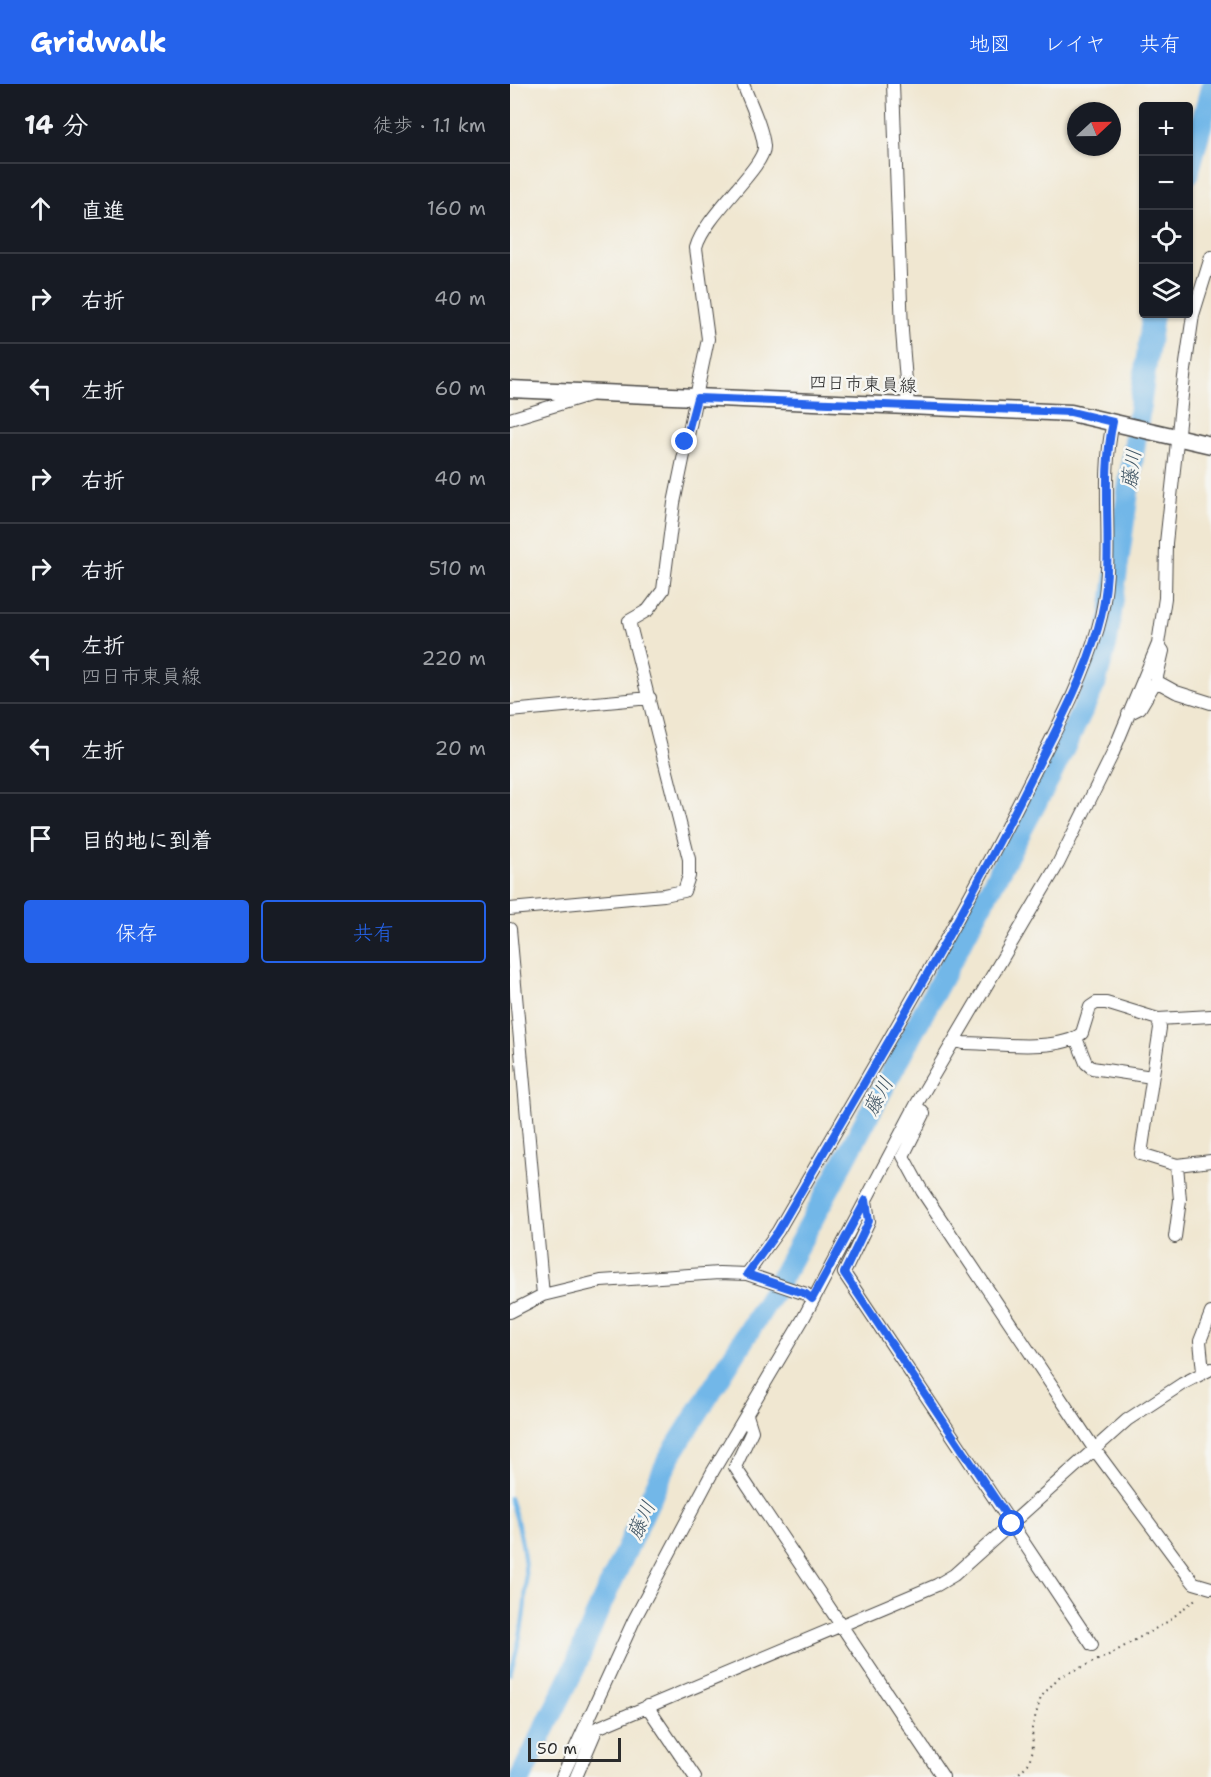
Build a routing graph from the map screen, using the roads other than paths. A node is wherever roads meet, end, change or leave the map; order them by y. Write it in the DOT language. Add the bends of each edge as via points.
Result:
graph roads {
  1 [pos="743,84"];
  2 [pos="893,84"];
  3 [pos="1211,258"];
  4 [pos="510,389"];
  5 [pos="595,393"];
  6 [pos="697,398"];
  7 [pos="908,406"];
  8 [pos="510,418"];
  9 [pos="1119,423"];
  10 [pos="1178,438"];
  11 [pos="1211,445"];
  12 [pos="1158,644"];
  13 [pos="1156,681"];
  14 [pos="650,698"];
  15 [pos="1211,703"];
  16 [pos="510,711"];
  17 [pos="1128,714"];
  18 [pos="510,909"];
  19 [pos="510,929"];
  20 [pos="1211,1016"];
  21 [pos="1158,1019"];
  22 [pos="1076,1038"];
  23 [pos="955,1040"];
  24 [pos="1152,1077"];
  25 [pos="916,1105"];
  26 [pos="1211,1161"];
  27 [pos="1177,1165"];
  28 [pos="866,1200"];
  29 [pos="1175,1237"];
  30 [pos="751,1276"];
  31 [pos="543,1295"];
  32 [pos="809,1297"];
  33 [pos="510,1311"];
  34 [pos="1211,1313"];
  35 [pos="1207,1370"];
  36 [pos="747,1415"];
  37 [pos="1095,1450"];
  38 [pos="1012,1524"];
  39 [pos="1208,1588"];
  40 [pos="842,1626"];
  41 [pos="1092,1645"];
  42 [pos="647,1706"];
  43 [pos="562,1777"];
  44 [pos="576,1777"];
  45 [pos="695,1777"];
  46 [pos="943,1777"];
  1 -- 6 [label="street" via="764,147 760,161 699,234 696,248 708,339"];
  2 -- 7 [label="street"];
  3 -- 10 [label="street" via="1193,315"];
  4 -- 5 [label="main road, 四日市東員線"];
  5 -- 6 [label="main road, 四日市東員線"];
  5 -- 8 [label="street"];
  6 -- 7 [label="main road, 四日市東員線"];
  6 -- 14 [label="street" via="674,502 663,590 648,610 629,621"];
  7 -- 9 [label="main road, 四日市東員線" via="1071,412"];
  9 -- 10 [label="main road, 四日市東員線"];
  9 -- 30 [label="street" via="1107,450 1106,578 1099,626 1081,677 976,889"];
  10 -- 11 [label="main road, 四日市東員線"];
  10 -- 12 [label="street"];
  12 -- 13 [label="street" via="1163,651"];
  12 -- 17 [label="street"];
  13 -- 15 [label="street"];
  13 -- 17 [label="street" via="1140,708"];
  14 -- 16 [label="street"];
  14 -- 18 [label="street" via="689,859 690,876 684,891"];
  17 -- 23 [label="street" via="1058,864"];
  19 -- 31 [label="street"];
  20 -- 21 [label="street"];
  21 -- 22 [label="street" via="1096,1003 1090,1007 1082,1033"];
  21 -- 24 [label="street"];
  22 -- 23 [label="street" via="1043,1045"];
  22 -- 24 [label="street" via="1092,1068"];
  23 -- 25 [label="street"];
  24 -- 27 [label="street" via="1141,1154"];
  25 -- 28 [label="street"];
  25 -- 37 [label="street" via="924,1114 903,1156"];
  26 -- 27 [label="street"];
  27 -- 29 [label="street" via="1180,1200"];
  28 -- 32 [label="street"];
  28 -- 38 [label="street" via="869,1221 844,1273"];
  30 -- 31 [label="street" via="601,1281"];
  30 -- 32 [label="street"];
  31 -- 33 [label="street"];
  32 -- 36 [label="street"];
  34 -- 35 [label="street" via="1200,1341"];
  35 -- 37 [label="street" via="1127,1420"];
  36 -- 40 [label="street" via="752,1431 735,1467"];
  36 -- 43 [label="street" via="712,1471 634,1620"];
  37 -- 38 [label="street"];
  37 -- 39 [label="street" via="1187,1575 1194,1583"];
  38 -- 40 [label="street" via="954,1575"];
  38 -- 41 [label="street"];
  40 -- 42 [label="street"];
  40 -- 46 [label="street"];
  42 -- 44 [label="street" via="597,1728"];
  42 -- 45 [label="street"];
}
